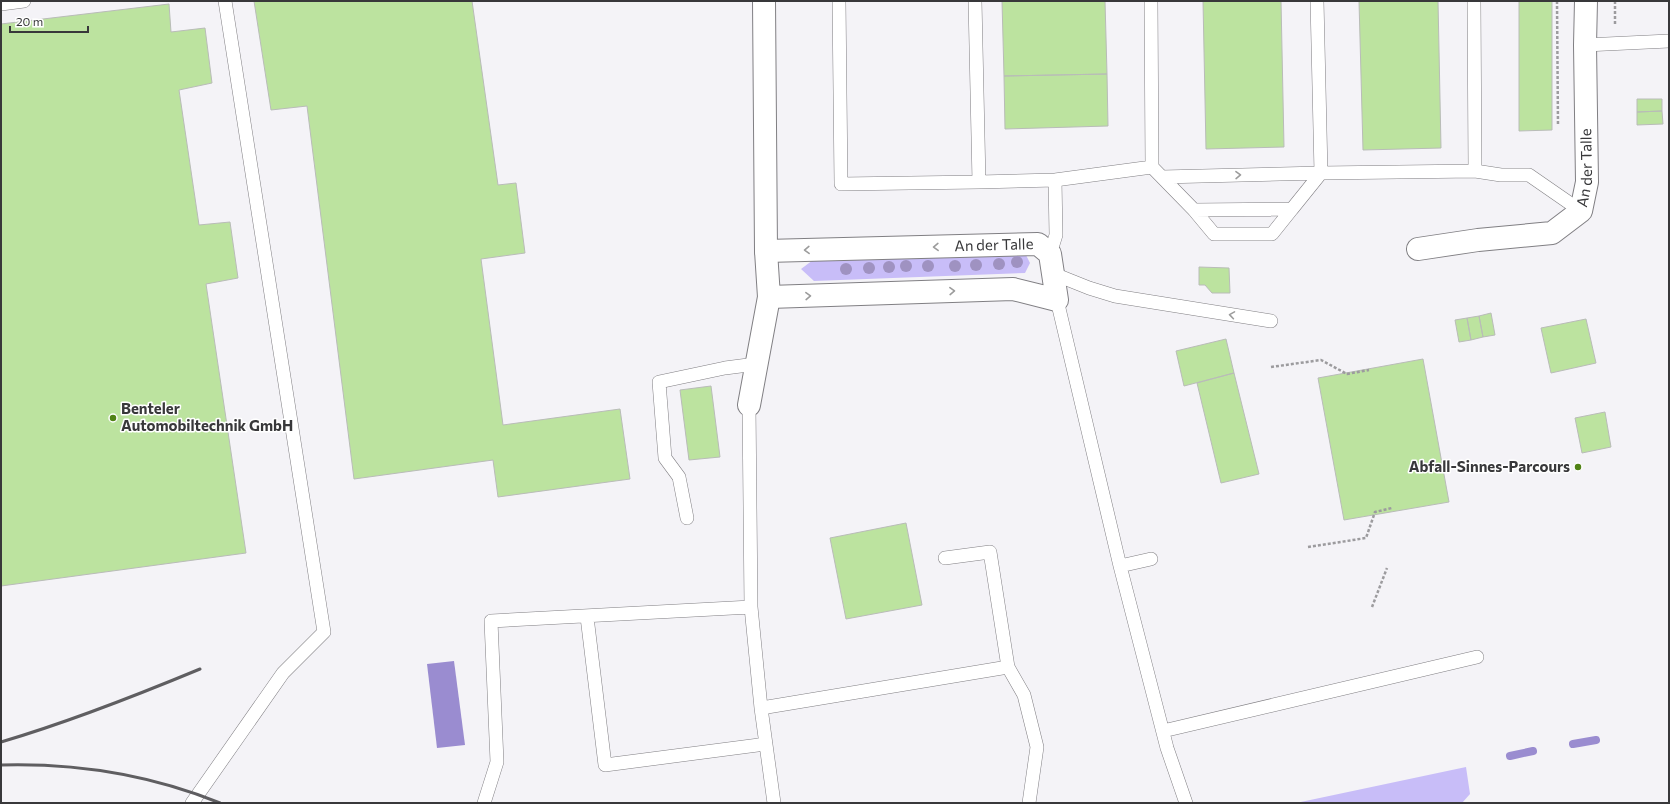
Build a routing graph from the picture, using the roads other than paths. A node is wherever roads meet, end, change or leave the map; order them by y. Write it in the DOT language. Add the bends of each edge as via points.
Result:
graph roads {
  1 [pos="24,1"];
  2 [pos="225,1"];
  3 [pos="764,1"];
  4 [pos="839,1"];
  5 [pos="975,1"];
  6 [pos="1151,1"];
  7 [pos="1317,1"];
  8 [pos="1474,1"];
  9 [pos="1586,1"];
  10 [pos="1,4"];
  11 [pos="1669,41"];
  12 [pos="1585,45"];
  13 [pos="1152,167"];
  14 [pos="1475,171"];
  15 [pos="1321,173"];
  16 [pos="1162,177"];
  17 [pos="1055,180"];
  18 [pos="979,182"];
  19 [pos="1292,209"];
  20 [pos="1194,210"];
  21 [pos="1581,211"];
  22 [pos="1418,249"];
  23 [pos="766,251"];
  24 [pos="1052,264"];
  25 [pos="769,297"];
  26 [pos="1057,300"];
  27 [pos="1271,322"];
  28 [pos="756,364"];
  29 [pos="749,406"];
  30 [pos="687,518"];
  31 [pos="945,558"];
  32 [pos="1152,559"];
  33 [pos="1120,566"];
  34 [pos="751,607"];
  35 [pos="587,617"];
  36 [pos="1477,657"];
  37 [pos="1008,667"];
  38 [pos="761,708"];
  39 [pos="1163,731"];
  40 [pos="766,744"];
  41 [pos="192,803"];
  42 [pos="484,803"];
  43 [pos="774,803"];
  44 [pos="1029,803"];
  45 [pos="1186,803"];
  1 -- 10 [label="lane"];
  2 -- 41 [label="lane" via="324,632 283,673"];
  3 -- 23 [label="street"];
  4 -- 18 [label="lane" via="841,184"];
  5 -- 18 [label="lane"];
  6 -- 13 [label="lane"];
  7 -- 15 [label="lane"];
  8 -- 14 [label="lane"];
  9 -- 12 [label="street, An der Talle"];
  11 -- 12 [label="lane"];
  12 -- 21 [label="street, An der Talle" via="1588,182"];
  13 -- 16 [label="lane"];
  13 -- 17 [label="lane"];
  14 -- 15 [label="lane"];
  14 -- 21 [label="lane" via="1501,175 1528,175"];
  16 -- 15 [label="lane, one-way"];
  15 -- 19 [label="lane"];
  16 -- 20 [label="lane"];
  17 -- 18 [label="lane"];
  17 -- 24 [label="lane" via="1056,235"];
  19 -- 20 [label="lane"];
  19 -- 20 [label="lane" via="1272,234 1214,234"];
  21 -- 22 [label="street, An der Talle" via="1552,233"];
  24 -- 23 [label="street, An der Talle, one-way" via="1038,244"];
  23 -- 25 [label="street"];
  24 -- 26 [label="street"];
  27 -- 24 [label="lane, one-way" via="1115,296 1089,288"];
  25 -- 26 [label="street, one-way" via="1013,289"];
  25 -- 28 [label="street"];
  26 -- 33 [label="lane"];
  28 -- 29 [label="street"];
  28 -- 30 [label="lane" via="659,382 665,458 679,477"];
  29 -- 34 [label="lane"];
  31 -- 37 [label="lane" via="990,552"];
  32 -- 33 [label="lane"];
  33 -- 39 [label="lane"];
  34 -- 35 [label="lane"];
  34 -- 38 [label="lane"];
  35 -- 40 [label="lane" via="605,765"];
  35 -- 42 [label="lane" via="491,621 497,762"];
  36 -- 39 [label="lane"];
  37 -- 38 [label="lane"];
  37 -- 44 [label="lane" via="1024,695 1037,747"];
  38 -- 40 [label="lane"];
  39 -- 45 [label="lane"];
  40 -- 43 [label="lane"];
}
